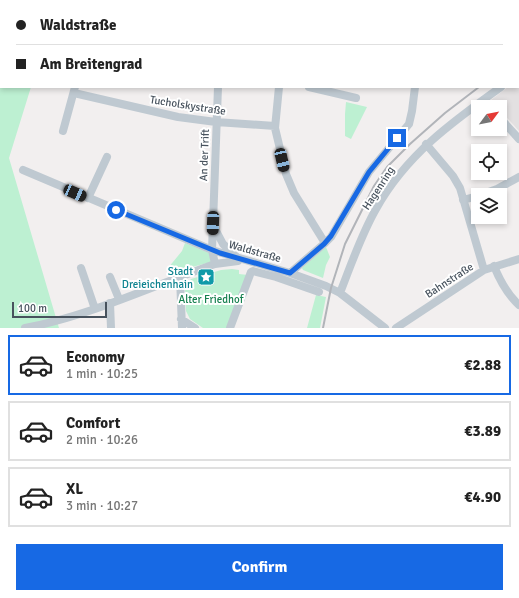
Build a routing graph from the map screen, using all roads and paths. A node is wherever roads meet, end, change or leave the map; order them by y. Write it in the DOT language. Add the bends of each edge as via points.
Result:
graph roads {
  1 [pos="218,88"];
  2 [pos="280,88"];
  3 [pos="313,88"];
  4 [pos="414,88"];
  5 [pos="500,88"];
  6 [pos="75,90"];
  7 [pos="356,98"];
  8 [pos="483,100"];
  9 [pos="471,109"];
  10 [pos="216,122"];
  11 [pos="275,126"];
  12 [pos="507,126"];
  13 [pos="63,131"];
  14 [pos="519,139"];
  15 [pos="426,144"];
  16 [pos="107,157"];
  17 [pos="23,170"];
  18 [pos="519,176"];
  19 [pos="497,188"];
  20 [pos="88,198"];
  21 [pos="471,198"];
  22 [pos="463,200"];
  23 [pos="213,223"];
  24 [pos="324,244"];
  25 [pos="212,250"];
  26 [pos="519,259"];
  27 [pos="249,261"];
  28 [pos="215,264"];
  29 [pos="494,266"];
  30 [pos="81,268"];
  31 [pos="484,270"];
  32 [pos="290,273"];
  33 [pos="110,277"];
  34 [pos="180,277"];
  35 [pos="319,292"];
  36 [pos="340,293"];
  37 [pos="119,299"];
  38 [pos="110,303"];
  39 [pos="519,305"];
  40 [pos="96,309"];
  41 [pos="182,324"];
  42 [pos="24,328"];
  43 [pos="111,328"];
  44 [pos="195,328"];
  45 [pos="230,328"];
  46 [pos="385,328"];
  47 [pos="396,328"];
  1 -- 10 [label="street, An der Trift"];
  2 -- 11 [label="street"];
  3 -- 7 [label="street"];
  4 -- 24 [label="street" via="409,124 369,172 336,230"];
  5 -- 8 [label="street, Hagenring"];
  6 -- 10 [label="street, Tucholskystraße" via="178,117"];
  6 -- 13 [label="street"];
  9 -- 15 [label="street, Hagenring"];
  10 -- 11 [label="street, Tucholskystraße"];
  10 -- 23 [label="street, An der Trift"];
  11 -- 24 [label="street" via="290,186"];
  12 -- 14 [label="street"];
  15 -- 22 [label="street" via="453,176"];
  15 -- 36 [label="street, Hagenring" via="402,170 376,208"];
  16 -- 20 [label="street"];
  17 -- 20 [label="street, Waldstraße"];
  18 -- 19 [label="street"];
  20 -- 25 [label="street, Waldstraße"];
  21 -- 22 [label="street"];
  22 -- 31 [label="street"];
  23 -- 25 [label="street, An der Trift"];
  23 -- 27 [label="street, An der Trift" via="215,232 225,247 234,255"];
  24 -- 32 [label="street"];
  25 -- 27 [label="street, Waldstraße"];
  25 -- 28 [label="street, An der Trift"];
  26 -- 29 [label="street, Bahnstraße"];
  27 -- 28 [label="street"];
  27 -- 32 [label="street, Waldstraße"];
  28 -- 34 [label="street"];
  29 -- 31 [label="street, Bahnstraße"];
  29 -- 39 [label="street" via="503,286"];
  30 -- 40 [label="street"];
  31 -- 47 [label="street, Bahnstraße"];
  32 -- 36 [label="street, Waldstraße"];
  33 -- 37 [label="street"];
  34 -- 37 [label="street"];
  34 -- 41 [label="street"];
  35 -- 45 [label="street" via="253,271"];
  36 -- 46 [label="street, Waldstraße"];
  37 -- 38 [label="street"];
  38 -- 40 [label="street"];
  38 -- 43 [label="street"];
  40 -- 42 [label="street"];
  41 -- 44 [label="street"];
}
